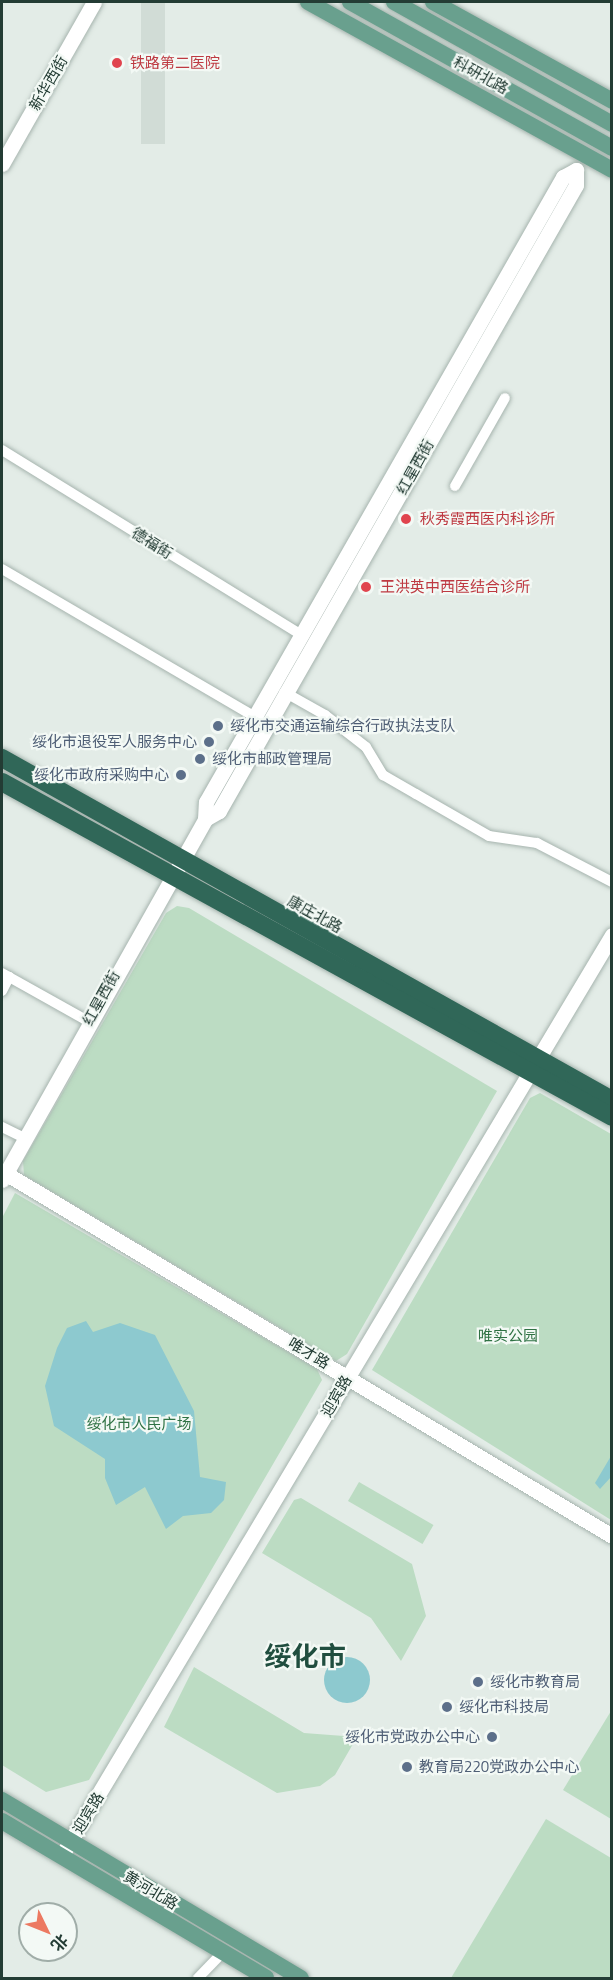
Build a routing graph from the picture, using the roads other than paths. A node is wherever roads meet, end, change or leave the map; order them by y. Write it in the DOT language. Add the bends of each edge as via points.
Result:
graph roads {
  1 [pos="309,2"];
  2 [pos="350,2"];
  3 [pos="394,2"];
  4 [pos="433,2"];
  5 [pos="91,3"];
  6 [pos="612,101"];
  7 [pos="610,119"];
  8 [pos="594,138"];
  9 [pos="612,148"];
  10 [pos="580,162"];
  11 [pos="2,164"];
  12 [pos="612,170"];
  13 [pos="505,398"];
  14 [pos="2,450"];
  15 [pos="455,486"];
  16 [pos="2,569"];
  17 [pos="309,640"];
  18 [pos="286,693"];
  19 [pos="255,717"];
  20 [pos="2,758"];
  21 [pos="2,782"];
  22 [pos="205,819"];
  23 [pos="181,859"];
  24 [pos="171,876"];
  25 [pos="612,882"];
  26 [pos="612,935"];
  27 [pos="5,975"];
  28 [pos="2,991"];
  29 [pos="88,1021"];
  30 [pos="534,1064"];
  31 [pos="612,1100"];
  32 [pos="612,1116"];
  33 [pos="2,1127"];
  34 [pos="25,1138"];
  35 [pos="3,1177"];
  36 [pos="347,1376"];
  37 [pos="612,1536"];
  38 [pos="2,1800"];
  39 [pos="2,1821"];
  40 [pos="70,1842"];
  41 [pos="61,1857"];
  42 [pos="222,1953"];
  43 [pos="198,1978"];
  44 [pos="266,1978"];
  45 [pos="301,1978"];
  1 -- 10 [label="main road"];
  2 -- 8 [label="main road, 科研北路"];
  3 -- 7 [label="main road, 科研北路"];
  4 -- 6 [label="main road"];
  5 -- 11 [label="main road, 新华西街"];
  8 -- 9 [label="main road, 科研北路"];
  8 -- 10 [label="main road, 红星西街"];
  10 -- 12 [label="main road"];
  10 -- 17 [label="main road, 红星西街" via="576,185 520,269"];
  13 -- 15 [label="street"];
  14 -- 17 [label="street, 德福街"];
  16 -- 19 [label="street"];
  17 -- 18 [label="main road, 红星西街"];
  17 -- 19 [label="main road, 红星西街"];
  18 -- 22 [label="main road, 红星西街" via="219,811"];
  18 -- 25 [label="street" via="325,715 366,747 384,775 489,837 537,843"];
  19 -- 22 [label="main road, 红星西街" via="206,802"];
  20 -- 23 [label="highway, 康庄北路"];
  21 -- 24 [label="highway, 康庄北路"];
  22 -- 23 [label="main road, 红星西街"];
  23 -- 24 [label="main road, 红星西街"];
  23 -- 30 [label="highway, 康庄北路"];
  24 -- 29 [label="main road, 红星西街"];
  24 -- 30 [label="highway, 康庄北路"];
  26 -- 30 [label="main road, 迎宾路"];
  27 -- 28 [label="street"];
  27 -- 29 [label="street"];
  29 -- 34 [label="main road, 红星西街"];
  30 -- 31 [label="highway, 康庄北路"];
  30 -- 32 [label="highway, 康庄北路"];
  30 -- 36 [label="main road, 迎宾路"];
  33 -- 34 [label="street"];
  34 -- 35 [label="main road, 红星西街"];
  35 -- 36 [label="main road, 唯才路"];
  36 -- 37 [label="main road, 唯才路"];
  36 -- 40 [label="main road, 迎宾路"];
  38 -- 40 [label="main road, 黄河北路"];
  39 -- 41 [label="main road, 黄河北路"];
  40 -- 41 [label="main road, 迎宾路"];
  40 -- 45 [label="main road, 黄河北路"];
  41 -- 42 [label="main road, 黄河北路"];
  42 -- 43 [label="street"];
  42 -- 44 [label="main road, 黄河北路"];
}
